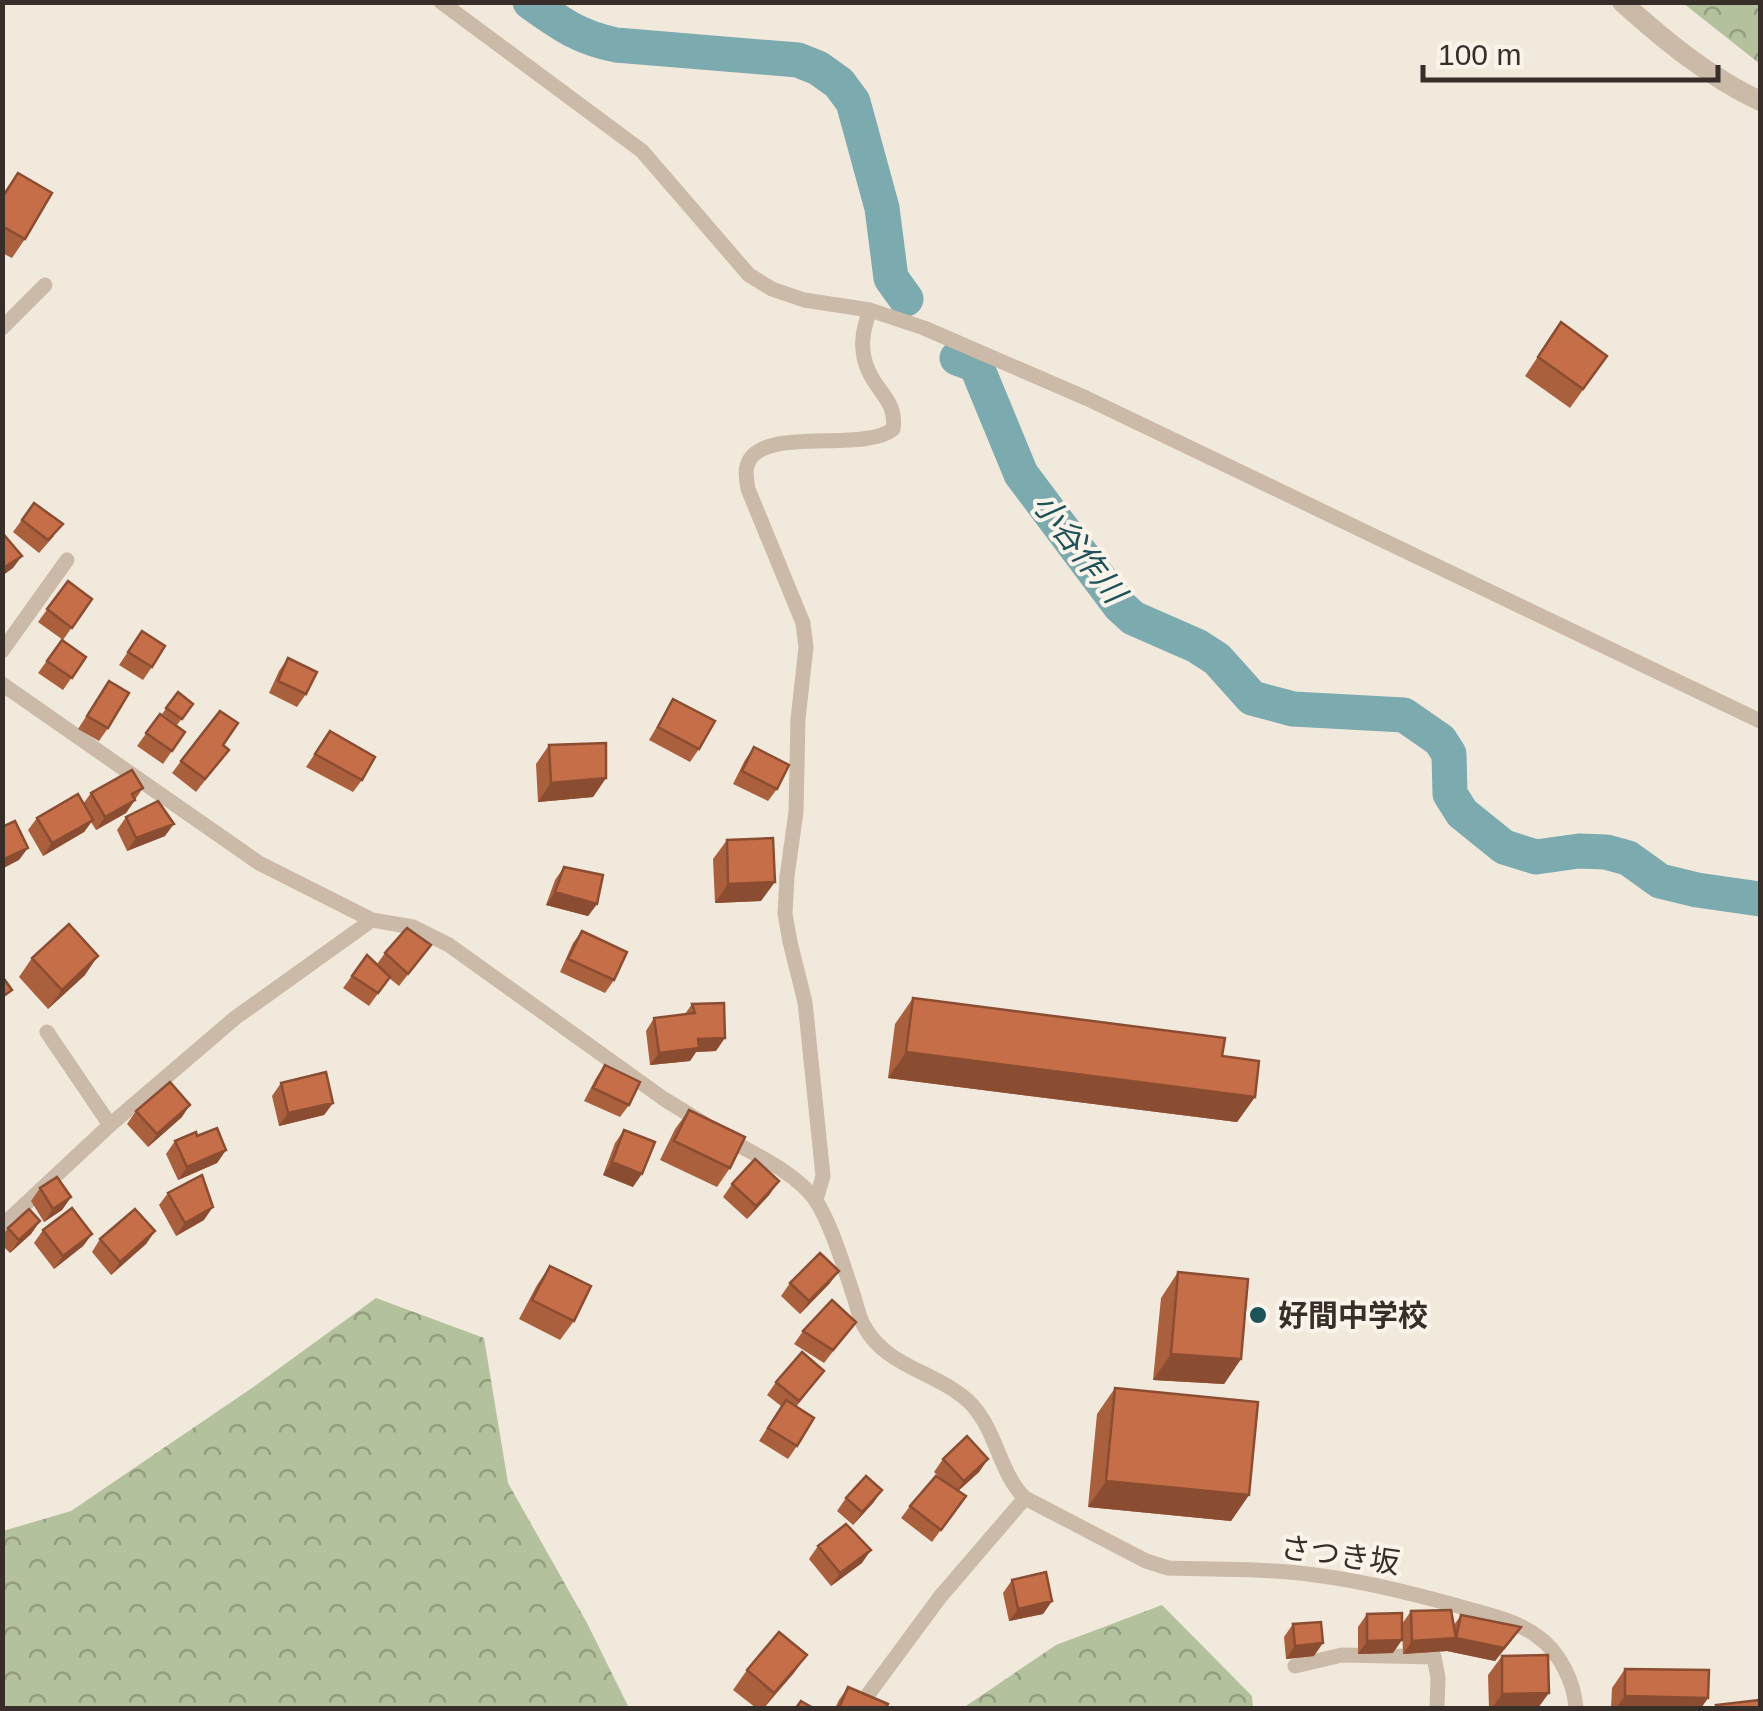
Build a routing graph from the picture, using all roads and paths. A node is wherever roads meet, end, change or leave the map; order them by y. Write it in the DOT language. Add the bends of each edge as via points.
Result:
graph roads {
  1 [pos="441,2"];
  2 [pos="1622,2"];
  3 [pos="1760,101"];
  4 [pos="45,285"];
  5 [pos="870,310"];
  6 [pos="2,328"];
  7 [pos="66,560"];
  8 [pos="2,651"];
  9 [pos="2,684"];
  10 [pos="1760,721"];
  11 [pos="372,920"];
  12 [pos="47,1032"];
  13 [pos="110,1126"];
  14 [pos="816,1200"];
  15 [pos="2,1226"];
  16 [pos="1025,1498"];
  17 [pos="1294,1666"];
  18 [pos="861,1704"];
  19 [pos="1437,1708"];
  20 [pos="1576,1708"];
  1 -- 5 [label="street" via="642,151 749,276 804,300"];
  2 -- 3 [label="street" via="1668,43"];
  4 -- 6 [label="street"];
  5 -- 10 [label="street" via="1086,398"];
  5 -- 14 [label="street" via="861,342 869,372 895,416 893,429 838,442 771,445 746,466 748,489 803,623 806,647 785,914 806,1002 823,1176"];
  7 -- 8 [label="street"];
  9 -- 11 [label="street" via="260,863"];
  11 -- 13 [label="street" via="235,1018"];
  11 -- 14 [label="street" via="413,927 449,944"];
  12 -- 13 [label="street"];
  13 -- 15 [label="street"];
  14 -- 16 [label="street" via="864,1326 898,1362 970,1402"];
  16 -- 18 [label="street" via="940,1596"];
  16 -- 20 [label="street, さつき坂" via="1168,1568 1350,1580 1510,1621 1553,1650"];
  17 -- 19 [label="street" via="1342,1656 1434,1658"];
}
